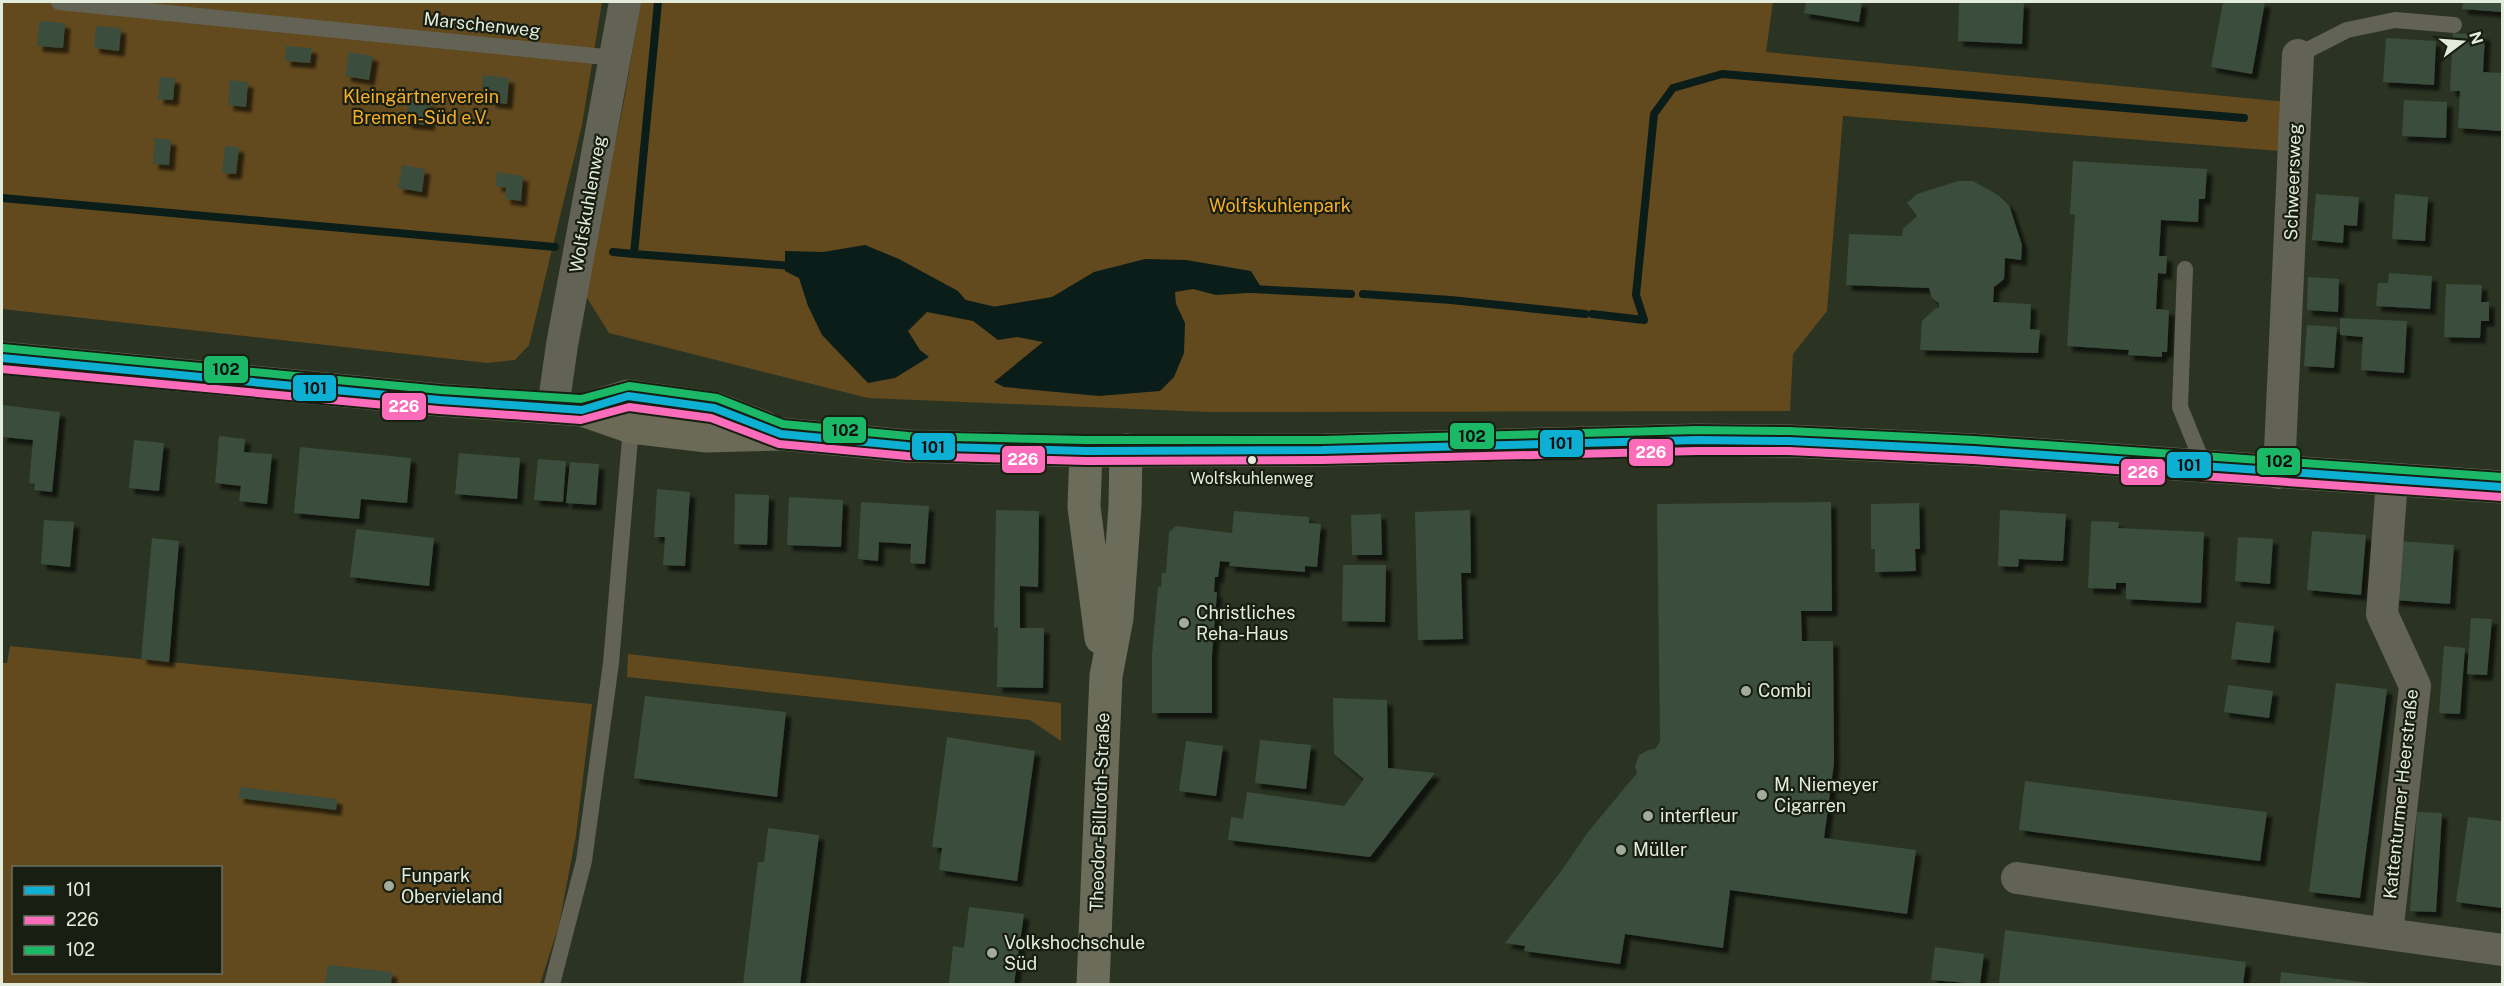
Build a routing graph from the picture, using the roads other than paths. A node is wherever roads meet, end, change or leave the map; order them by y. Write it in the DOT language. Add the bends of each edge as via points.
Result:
graph roads {
  1 [pos="59,2"];
  2 [pos="626,2"];
  3 [pos="2454,25"];
  4 [pos="2298,55"];
  5 [pos="615,58"];
  6 [pos="2185,269"];
  7 [pos="2,358"];
  8 [pos="568,409"];
  9 [pos="631,427"];
  10 [pos="781,434"];
  11 [pos="1126,450"];
  12 [pos="1086,451"];
  13 [pos="2204,466"];
  14 [pos="2279,472"];
  15 [pos="2392,481"];
  16 [pos="2502,487"];
  17 [pos="1106,676"];
  18 [pos="2017,878"];
  19 [pos="2387,934"];
  20 [pos="2502,950"];
  21 [pos="552,984"];
  22 [pos="1092,984"];
  1 -- 5 [label="lane, Marschenweg"];
  2 -- 5 [label="street, Wolfskuhlenweg"];
  3 -- 4 [label="lane, Schweersweg" via="2395,20 2347,30"];
  4 -- 14 [label="street, Schweersweg"];
  5 -- 8 [label="street, Wolfskuhlenweg" via="562,345"];
  6 -- 13 [label="lane" via="2180,407"];
  7 -- 8 [label="main road"];
  8 -- 9 [label="main road"];
  8 -- 10 [label="main road" via="628,396 668,400 714,408"];
  9 -- 10 [label="main road" via="706,436"];
  9 -- 21 [label="lane" via="610,663 584,861"];
  10 -- 12 [label="main road" via="907,446"];
  11 -- 12 [label="main road"];
  11 -- 13 [label="main road" via="1789,441"];
  11 -- 17 [label="street, Theodor-Billroth-Straße" via="1117,618"];
  12 -- 17 [label="street, Theodor-Billroth-Straße" via="1084,507"];
  13 -- 14 [label="main road"];
  14 -- 15 [label="main road"];
  15 -- 16 [label="main road"];
  15 -- 19 [label="street, Kattenturmer Heerstraße" via="2382,614 2415,686"];
  17 -- 22 [label="street, Theodor-Billroth-Straße"];
  18 -- 19 [label="street"];
  19 -- 20 [label="street"];
}
